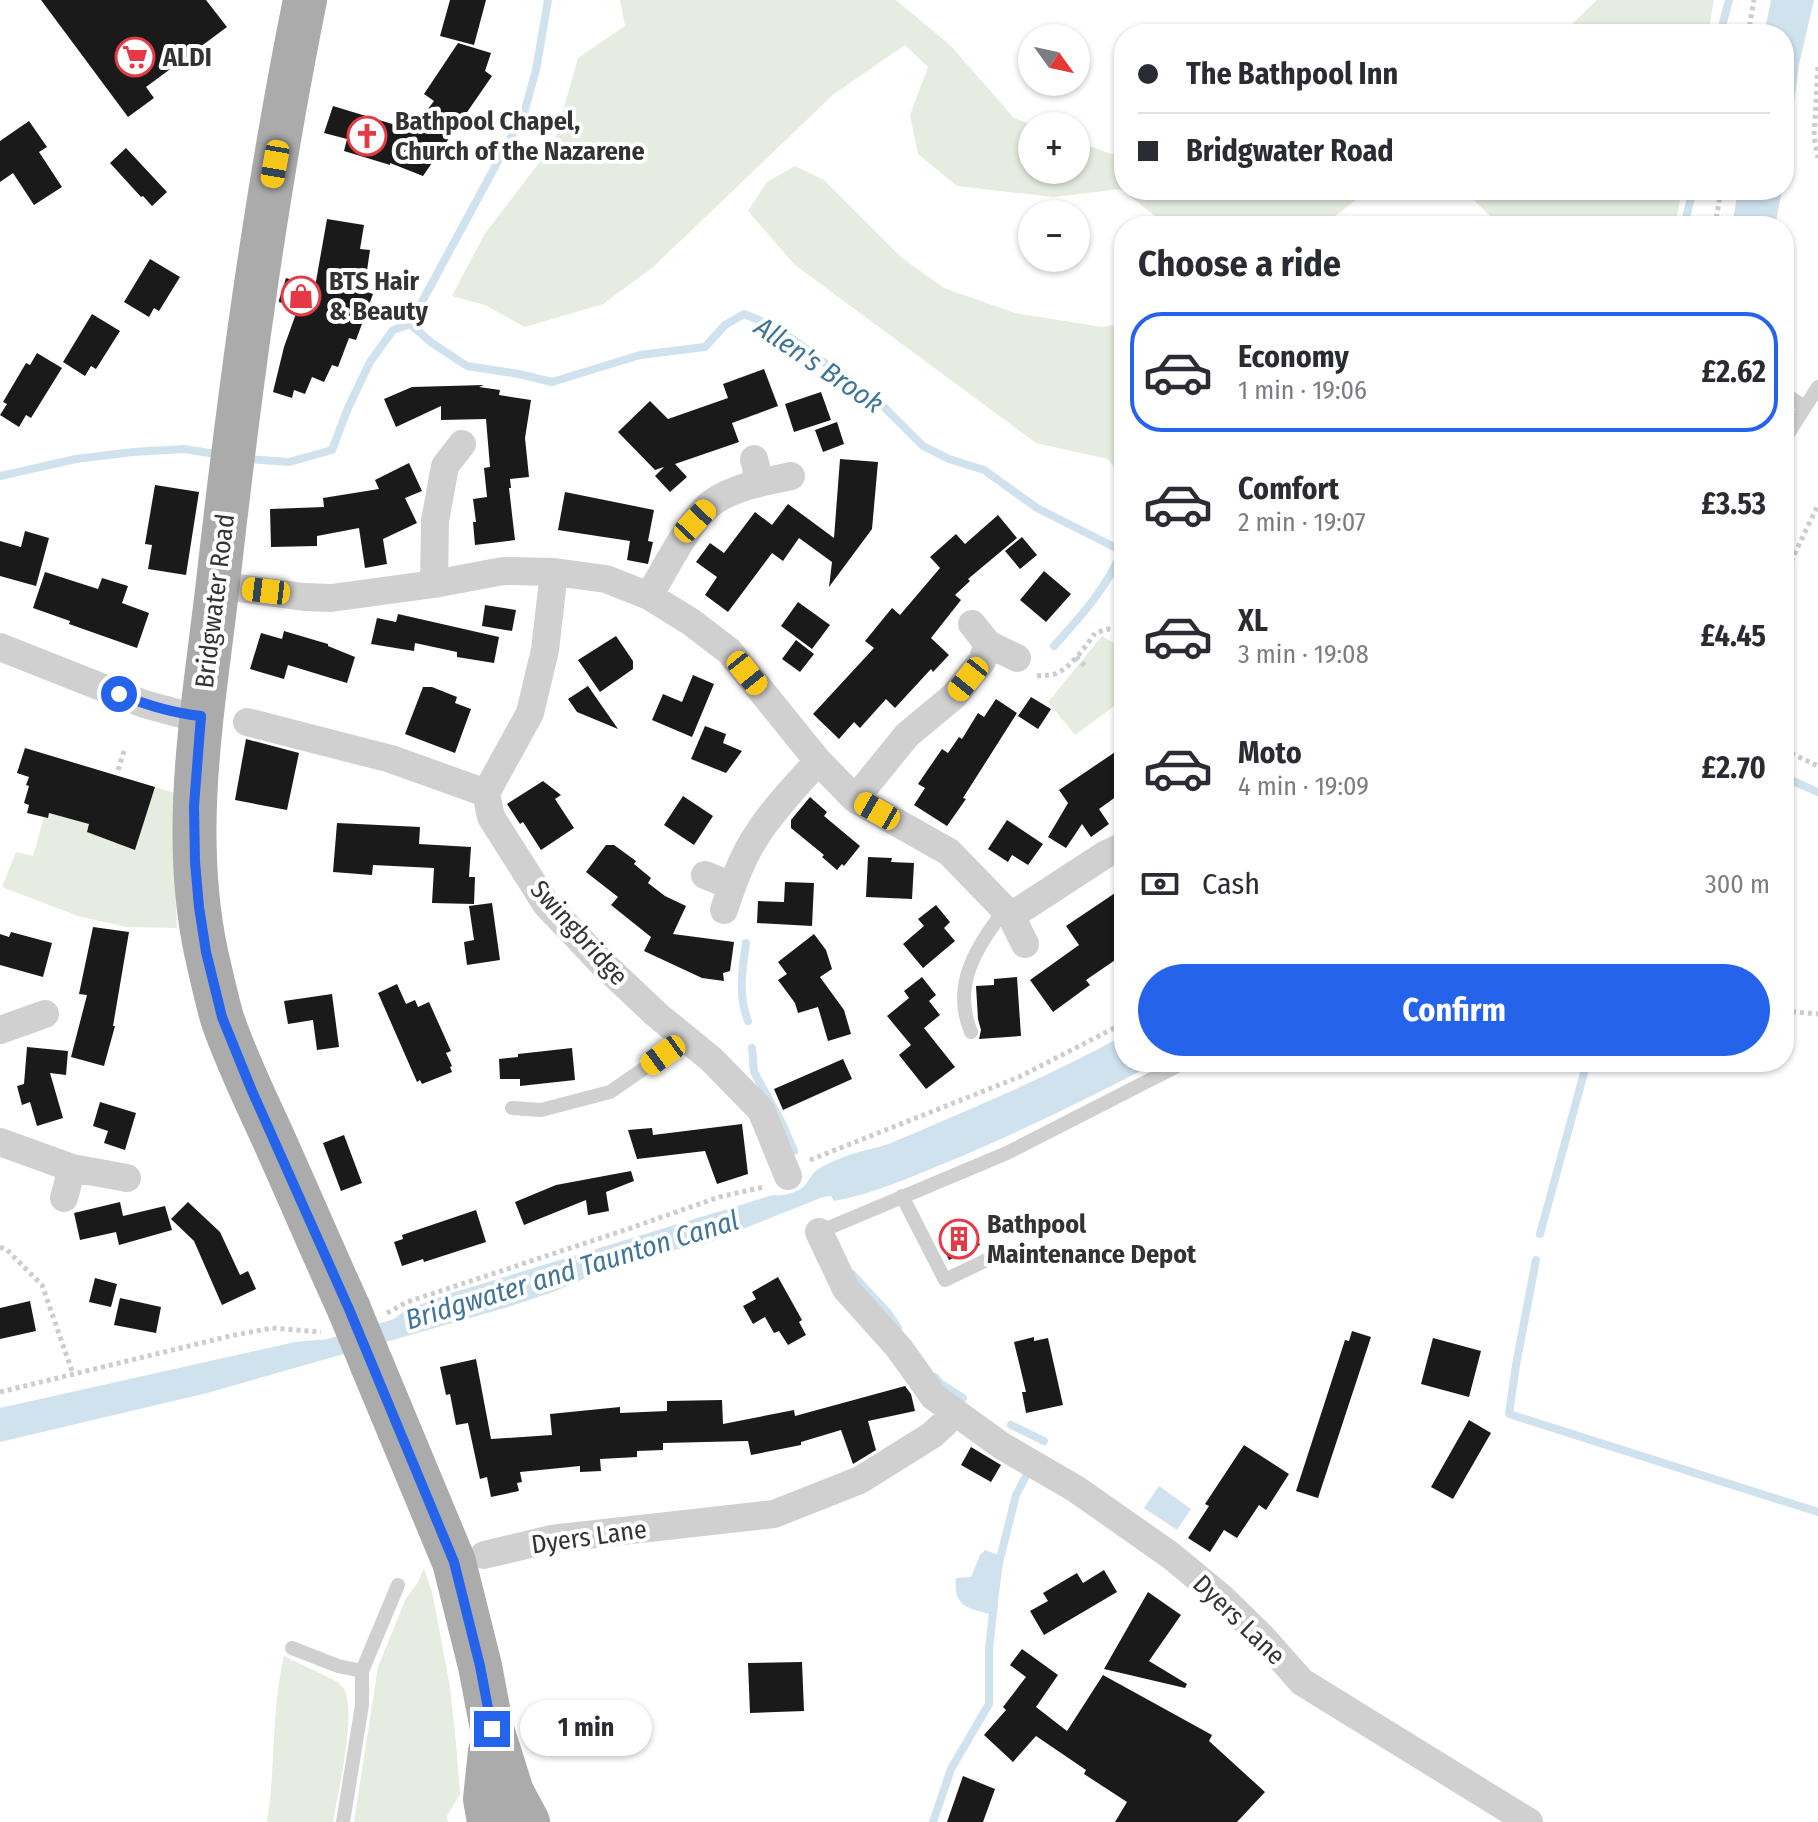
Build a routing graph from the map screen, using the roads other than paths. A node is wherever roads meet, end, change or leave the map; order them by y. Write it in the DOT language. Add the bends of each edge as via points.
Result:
graph roads {
  1 [pos="305,0"];
  2 [pos="1818,387"];
  3 [pos="1794,400"];
  4 [pos="1805,407"];
  5 [pos="1794,424"];
  6 [pos="445,454"];
  7 [pos="791,476"];
  8 [pos="554,572"];
  9 [pos="434,584"];
  10 [pos="217,585"];
  11 [pos="649,596"];
  12 [pos="0,647"];
  13 [pos="1017,658"];
  14 [pos="201,716"];
  15 [pos="247,722"];
  16 [pos="818,761"];
  17 [pos="486,793"];
  18 [pos="855,799"];
  19 [pos="1114,850"];
  20 [pos="705,875"];
  21 [pos="1008,912"];
  22 [pos="1025,944"];
  23 [pos="45,1014"];
  24 [pos="0,1030"];
  25 [pos="971,1032"];
  26 [pos="687,1039"];
  27 [pos="1165,1072"];
  28 [pos="512,1108"];
  29 [pos="0,1142"];
  30 [pos="72,1168"];
  31 [pos="788,1176"];
  32 [pos="127,1178"];
  33 [pos="902,1196"];
  34 [pos="64,1198"];
  35 [pos="819,1232"];
  36 [pos="995,1256"];
  37 [pos="952,1412"];
  38 [pos="484,1555"];
  39 [pos="398,1585"];
  40 [pos="292,1648"];
  41 [pos="362,1671"];
  42 [pos="492,1729"];
  43 [pos="343,1822"];
  44 [pos="489,1822"];
  45 [pos="528,1822"];
  46 [pos="1529,1822"];
  1 -- 10 [label="main road, Bridgwater Road" via="267,207"];
  2 -- 4 [label="lane"];
  3 -- 4 [label="lane"];
  4 -- 5 [label="lane"];
  6 -- 9 [label="street" via="435,521"];
  7 -- 11 [label="street" via="757,471 711,503"];
  8 -- 9 [label="street" via="503,571"];
  8 -- 11 [label="street" via="606,579"];
  8 -- 17 [label="street" via="545,650 530,713"];
  9 -- 10 [label="street" via="331,598"];
  10 -- 14 [label="main road, Bridgwater Road"];
  11 -- 16 [label="street" via="729,651"];
  12 -- 14 [label="street" via="144,704"];
  13 -- 18 [label="street" via="980,634 982,661 954,696 907,735"];
  14 -- 42 [label="main road, Bridgwater Road, bridge" via="195,862 206,952 222,1017 454,1562"];
  15 -- 17 [label="street" via="391,759"];
  16 -- 18 [label="street"];
  16 -- 20 [label="street" via="755,837 728,898"];
  17 -- 26 [label="street, Swingbridge" via="491,817 546,904"];
  18 -- 21 [label="street" via="949,852"];
  19 -- 21 [label="street"];
  21 -- 22 [label="street"];
  21 -- 25 [label="lane" via="984,937 965,978 963,1005"];
  23 -- 24 [label="street"];
  26 -- 28 [label="lane" via="610,1092 541,1110"];
  26 -- 31 [label="street, Swingbridge" via="761,1110"];
  27 -- 33 [label="lane" via="1007,1153"];
  29 -- 30 [label="street"];
  30 -- 32 [label="street"];
  30 -- 34 [label="street"];
  33 -- 35 [label="lane"];
  33 -- 36 [label="lane" via="945,1280"];
  35 -- 37 [label="street, Dyers Lane" via="846,1289"];
  37 -- 38 [label="street, Dyers Lane" via="932,1435 860,1480 774,1514 551,1539"];
  37 -- 46 [label="street, Dyers Lane" via="1170,1555 1221,1597 1302,1682"];
  39 -- 41 [label="lane"];
  40 -- 41 [label="lane"];
  41 -- 43 [label="lane" via="362,1705"];
  42 -- 44 [label="main road, Bridgwater Road" via="485,1799"];
  42 -- 45 [label="main road, Bridgwater Road" via="512,1792"];
}
